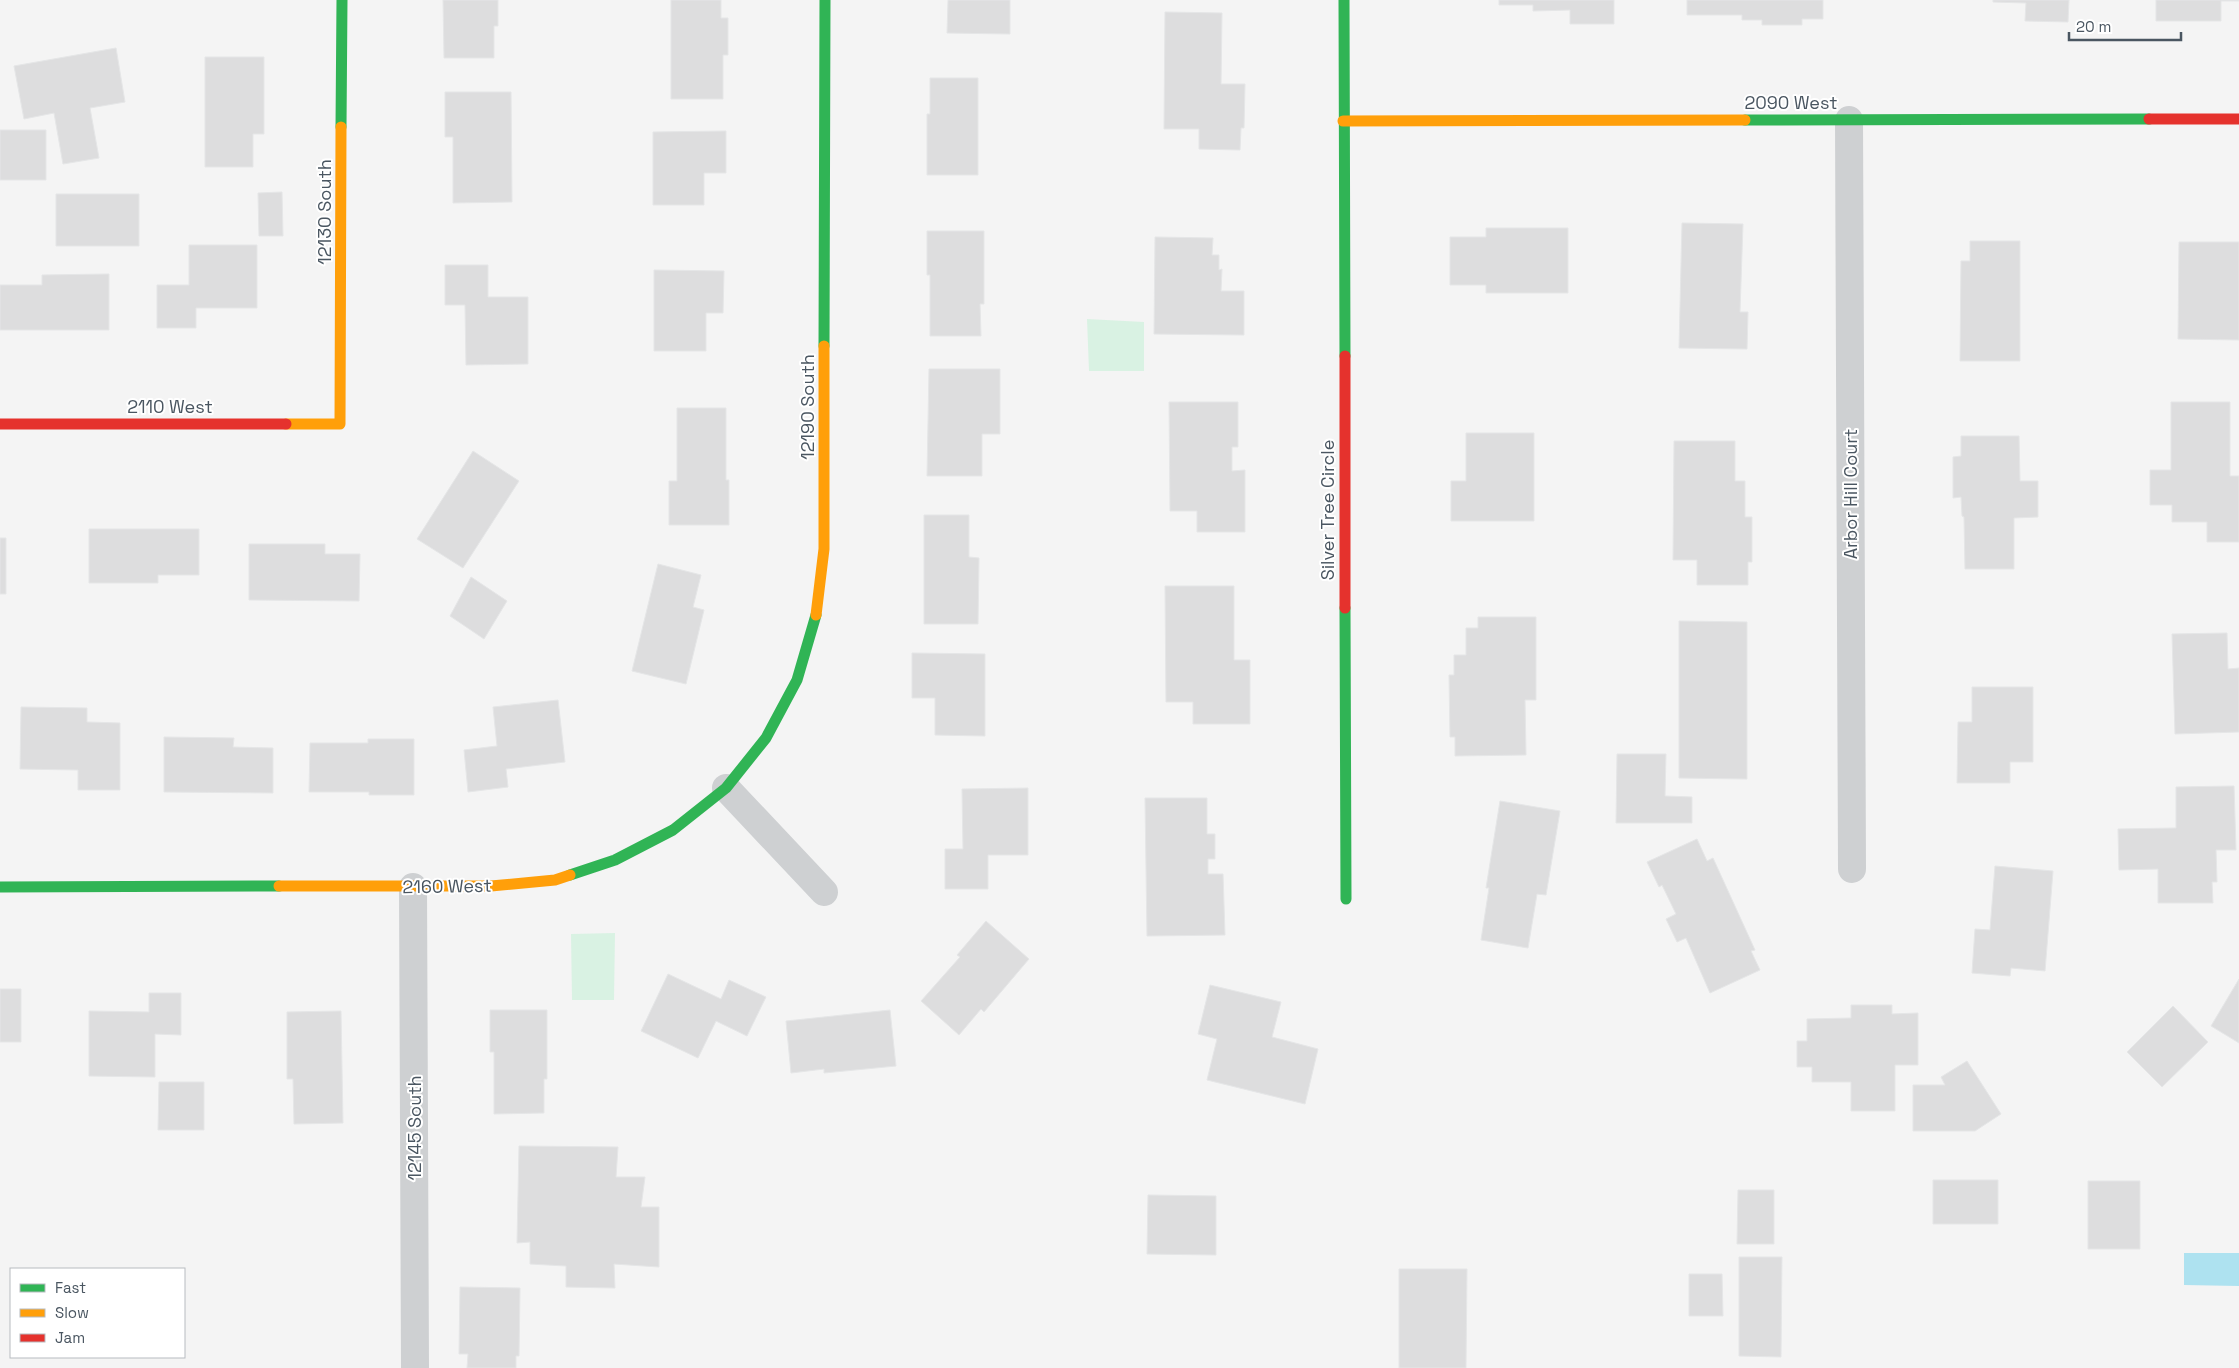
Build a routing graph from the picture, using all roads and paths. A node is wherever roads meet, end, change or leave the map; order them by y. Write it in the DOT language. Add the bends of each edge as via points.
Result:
graph roads {
  1 [pos="342,0"];
  2 [pos="825,0"];
  3 [pos="1344,0"];
  4 [pos="2239,118"];
  5 [pos="1849,120"];
  6 [pos="1343,121"];
  7 [pos="0,424"];
  8 [pos="340,424"];
  9 [pos="726,788"];
  10 [pos="1852,869"];
  11 [pos="0,887"];
  12 [pos="413,887"];
  13 [pos="824,892"];
  14 [pos="1346,899"];
  15 [pos="415,1368"];
  1 -- 8 [label="street, 12130 South"];
  2 -- 9 [label="street, 12190 South" via="824,548 816,618 798,680 766,738"];
  3 -- 6 [label="street, Silver Tree Circle"];
  4 -- 5 [label="street, 2090 West"];
  5 -- 6 [label="street, 2090 West"];
  5 -- 10 [label="street, Arbor Hill Court"];
  6 -- 14 [label="street, Silver Tree Circle"];
  7 -- 8 [label="street, 2110 West"];
  9 -- 12 [label="street, 2160 West" via="673,830 615,860 554,880 491,886"];
  9 -- 13 [label="street"];
  11 -- 12 [label="street, 2160 West"];
  12 -- 15 [label="street, 12145 South"];
}
